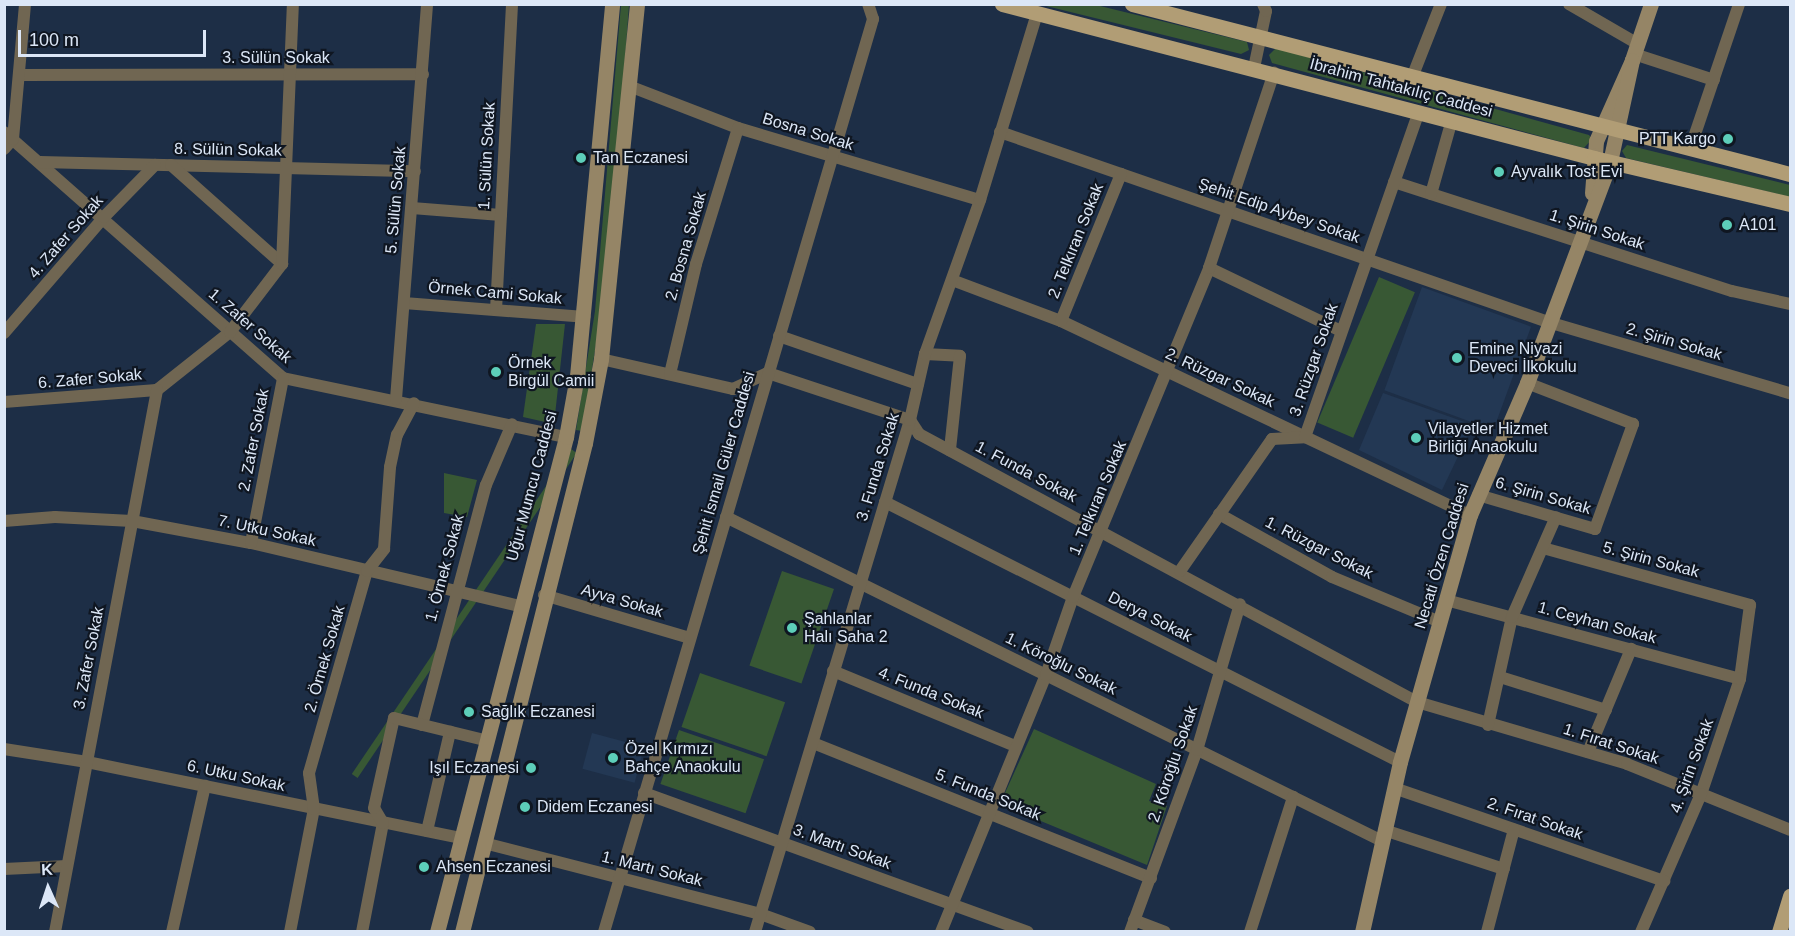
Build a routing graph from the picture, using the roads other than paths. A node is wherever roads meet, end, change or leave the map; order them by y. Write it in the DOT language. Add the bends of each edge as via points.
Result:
graph roads {
  1 [pos="25,4"];
  2 [pos="293,4"];
  3 [pos="427,4"];
  4 [pos="512,4"];
  5 [pos="612,4"];
  6 [pos="636,4"];
  7 [pos="868,4"];
  8 [pos="1002,4"];
  9 [pos="1132,4"];
  10 [pos="1263,4"];
  11 [pos="1441,4"];
  12 [pos="1569,4"];
  13 [pos="1651,4"];
  14 [pos="1739,4"];
  15 [pos="1037,14"];
  16 [pos="1260,38"];
  17 [pos="1635,53"];
  18 [pos="1254,68"];
  19 [pos="1274,72"];
  20 [pos="292,74"];
  21 [pos="423,74"];
  22 [pos="20,75"];
  23 [pos="1413,75"];
  24 [pos="1714,80"];
  25 [pos="629,86"];
  26 [pos="1419,112"];
  27 [pos="1452,120"];
  28 [pos="1600,126"];
  29 [pos="738,128"];
  30 [pos="1617,130"];
  31 [pos="1000,132"];
  32 [pos="9,136"];
  33 [pos="1690,149"];
  34 [pos="4,150"];
  35 [pos="832,158"];
  36 [pos="1594,158"];
  37 [pos="40,162"];
  38 [pos="1610,162"];
  39 [pos="155,165"];
  40 [pos="171,165"];
  41 [pos="286,168"];
  42 [pos="415,171"];
  43 [pos="1120,174"];
  44 [pos="1791,174"];
  45 [pos="1394,182"];
  46 [pos="1431,194"];
  47 [pos="980,200"];
  48 [pos="1592,202"];
  49 [pos="1791,204"];
  50 [pos="412,208"];
  51 [pos="1229,211"];
  52 [pos="501,215"];
  53 [pos="104,217"];
  54 [pos="1578,241"];
  55 [pos="1367,259"];
  56 [pos="282,264"];
  57 [pos="1209,268"];
  58 [pos="952,280"];
  59 [pos="404,303"];
  60 [pos="1791,304"];
  61 [pos="496,310"];
  62 [pos="584,317"];
  63 [pos="1061,321"];
  64 [pos="1548,322"];
  65 [pos="230,332"];
  66 [pos="1341,332"];
  67 [pos="4,333"];
  68 [pos="779,336"];
  69 [pos="925,354"];
  70 [pos="601,359"];
  71 [pos="1168,372"];
  72 [pos="768,373"];
  73 [pos="670,374"];
  74 [pos="283,378"];
  75 [pos="1527,383"];
  76 [pos="918,384"];
  77 [pos="156,390"];
  78 [pos="1791,393"];
  79 [pos="396,399"];
  80 [pos="4,402"];
  81 [pos="414,403"];
  82 [pos="910,420"];
  83 [pos="512,424"];
  84 [pos="566,437"];
  85 [pos="1305,437"];
  86 [pos="585,443"];
  87 [pos="950,450"];
  88 [pos="1478,495"];
  89 [pos="885,502"];
  90 [pos="1219,514"];
  91 [pos="1470,515"];
  92 [pos="726,517"];
  93 [pos="1556,517"];
  94 [pos="4,521"];
  95 [pos="132,521"];
  96 [pos="1102,531"];
  97 [pos="251,543"];
  98 [pos="1543,548"];
  99 [pos="367,571"];
  100 [pos="1180,571"];
  101 [pos="860,583"];
  102 [pos="455,589"];
  103 [pos="544,596"];
  104 [pos="1073,597"];
  105 [pos="1446,600"];
  106 [pos="1240,604"];
  107 [pos="1750,605"];
  108 [pos="519,606"];
  109 [pos="1512,617"];
  110 [pos="1440,622"];
  111 [pos="690,638"];
  112 [pos="1631,649"];
  113 [pos="833,671"];
  114 [pos="1221,671"];
  115 [pos="1046,675"];
  116 [pos="1500,676"];
  117 [pos="1740,678"];
  118 [pos="1418,702"];
  119 [pos="1606,710"];
  120 [pos="422,725"];
  121 [pos="1488,725"];
  122 [pos="450,732"];
  123 [pos="484,740"];
  124 [pos="813,743"];
  125 [pos="1015,746"];
  126 [pos="4,749"];
  127 [pos="1197,750"];
  128 [pos="1588,752"];
  129 [pos="87,762"];
  130 [pos="1400,762"];
  131 [pos="205,786"];
  132 [pos="1395,788"];
  133 [pos="644,793"];
  134 [pos="1701,794"];
  135 [pos="1293,797"];
  136 [pos="314,808"];
  137 [pos="987,812"];
  138 [pos="382,823"];
  139 [pos="1514,829"];
  140 [pos="1791,830"];
  141 [pos="427,831"];
  142 [pos="1383,835"];
  143 [pos="460,838"];
  144 [pos="484,843"];
  145 [pos="781,843"];
  146 [pos="67,866"];
  147 [pos="4,869"];
  148 [pos="1504,869"];
  149 [pos="619,878"];
  150 [pos="1151,878"];
  151 [pos="1664,881"];
  152 [pos="1791,896"];
  153 [pos="950,904"];
  154 [pos="760,914"];
  155 [pos="1132,926"];
  156 [pos="55,931"];
  157 [pos="172,932"];
  158 [pos="290,932"];
  159 [pos="362,932"];
  160 [pos="437,932"];
  161 [pos="462,932"];
  162 [pos="604,932"];
  163 [pos="755,932"];
  164 [pos="810,932"];
  165 [pos="941,932"];
  166 [pos="1028,932"];
  167 [pos="1165,932"];
  168 [pos="1250,932"];
  169 [pos="1362,932"];
  170 [pos="1488,932"];
  171 [pos="1641,932"];
  172 [pos="1779,932"];
  1 -- 22 [label="street"];
  2 -- 20 [label="street"];
  3 -- 21 [label="street, 5. Sülün Sokak"];
  4 -- 52 [label="street, 1. Sülün Sokak"];
  5 -- 62 [label="street, Uğur Mumcu Caddesi"];
  6 -- 25 [label="street"];
  7 -- 35 [label="street, Şehit İsmail Güler Caddesi" via="873,19"];
  8 -- 15 [label="main road, İbrahim Tahtakılıç Caddesi"];
  9 -- 16 [label="main road, İbrahim Tahtakılıç Caddesi"];
  10 -- 16 [label="street" via="1266,11"];
  11 -- 23 [label="street"];
  12 -- 17 [label="street"];
  13 -- 17 [label="street, Necati Özen Caddesi"];
  14 -- 24 [label="street"];
  15 -- 18 [label="main road, İbrahim Tahtakılıç Caddesi"];
  15 -- 31 [label="street, 3. Funda Sokak"];
  16 -- 18 [label="street"];
  16 -- 23 [label="main road, İbrahim Tahtakılıç Caddesi"];
  17 -- 24 [label="street"];
  17 -- 28 [label="street, Necati Özen Caddesi"];
  17 -- 30 [label="street, Necati Özen Caddesi"];
  18 -- 19 [label="main road, İbrahim Tahtakılıç Caddesi"];
  19 -- 26 [label="main road, İbrahim Tahtakılıç Caddesi"];
  19 -- 51 [label="street, 1. Telkıran Sokak"];
  20 -- 21 [label="street, 3. Sülün Sokak"];
  20 -- 22 [label="street, 3. Sülün Sokak"];
  20 -- 41 [label="street"];
  21 -- 42 [label="street, 5. Sülün Sokak"];
  22 -- 32 [label="street"];
  23 -- 28 [label="main road, İbrahim Tahtakılıç Caddesi"];
  24 -- 33 [label="street"];
  25 -- 29 [label="street, Bosna Sokak"];
  25 -- 70 [label="street"];
  26 -- 27 [label="main road, İbrahim Tahtakılıç Caddesi"];
  26 -- 45 [label="street, 3. Rüzgar Sokak"];
  27 -- 36 [label="main road, İbrahim Tahtakılıç Caddesi"];
  27 -- 46 [label="street"];
  28 -- 30 [label="main road, İbrahim Tahtakılıç Caddesi"];
  28 -- 36 [label="street, Necati Özen Caddesi"];
  29 -- 35 [label="street, Bosna Sokak"];
  29 -- 73 [label="street, 2. Bosna Sokak" via="696,264"];
  30 -- 33 [label="main road, İbrahim Tahtakılıç Caddesi"];
  30 -- 38 [label="street, Necati Özen Caddesi"];
  31 -- 43 [label="street, Şehit Edip Aybey Sokak"];
  31 -- 47 [label="street, 3. Funda Sokak"];
  32 -- 34 [label="street"];
  32 -- 37 [label="street, 1. Zafer Sokak"];
  33 -- 44 [label="main road, İbrahim Tahtakılıç Caddesi"];
  35 -- 47 [label="street, Bosna Sokak"];
  35 -- 68 [label="street, Şehit İsmail Güler Caddesi"];
  36 -- 38 [label="main road, İbrahim Tahtakılıç Caddesi"];
  36 -- 48 [label="street, Necati Özen Caddesi"];
  37 -- 39 [label="street, 8. Sülün Sokak"];
  37 -- 53 [label="street, 1. Zafer Sokak"];
  38 -- 48 [label="street, Necati Özen Caddesi"];
  38 -- 49 [label="main road, İbrahim Tahtakılıç Caddesi"];
  39 -- 40 [label="street, 8. Sülün Sokak"];
  39 -- 53 [label="street, 4. Zafer Sokak"];
  40 -- 41 [label="street, 8. Sülün Sokak"];
  40 -- 56 [label="street"];
  41 -- 42 [label="street, 8. Sülün Sokak"];
  41 -- 56 [label="street"];
  42 -- 50 [label="street, 5. Sülün Sokak"];
  43 -- 51 [label="street, Şehit Edip Aybey Sokak"];
  43 -- 63 [label="street, 2. Telkıran Sokak"];
  45 -- 46 [label="street, 1. Şirin Sokak"];
  45 -- 55 [label="street, 3. Rüzgar Sokak"];
  46 -- 54 [label="street, 1. Şirin Sokak"];
  47 -- 58 [label="street, 3. Funda Sokak"];
  48 -- 54 [label="street, Necati Özen Caddesi"];
  50 -- 52 [label="street"];
  50 -- 59 [label="street, 5. Sülün Sokak"];
  51 -- 55 [label="street, Şehit Edip Aybey Sokak"];
  51 -- 57 [label="street, 1. Telkıran Sokak"];
  52 -- 61 [label="street, 1. Sülün Sokak"];
  53 -- 65 [label="street, 1. Zafer Sokak"];
  53 -- 67 [label="street, 4. Zafer Sokak"];
  54 -- 60 [label="street, 1. Şirin Sokak" via="1732,291"];
  54 -- 64 [label="street, Necati Özen Caddesi"];
  55 -- 64 [label="street, Şehit Edip Aybey Sokak"];
  55 -- 66 [label="street, 3. Rüzgar Sokak"];
  56 -- 65 [label="street, 6. Zafer Sokak"];
  57 -- 66 [label="street"];
  57 -- 71 [label="street, 1. Telkıran Sokak"];
  58 -- 63 [label="street, 2. Rüzgar Sokak"];
  58 -- 69 [label="street, 3. Funda Sokak"];
  59 -- 61 [label="street, Örnek Cami Sokak"];
  59 -- 79 [label="street, 5. Sülün Sokak"];
  61 -- 62 [label="street, Örnek Cami Sokak"];
  62 -- 84 [label="street, Uğur Mumcu Caddesi"];
  63 -- 71 [label="street, 2. Rüzgar Sokak"];
  64 -- 75 [label="street, Necati Özen Caddesi"];
  64 -- 78 [label="street, 2. Şirin Sokak"];
  65 -- 74 [label="street, 1. Zafer Sokak"];
  65 -- 77 [label="street, 6. Zafer Sokak"];
  66 -- 85 [label="street, 3. Rüzgar Sokak"];
  68 -- 72 [label="street, Şehit İsmail Güler Caddesi"];
  68 -- 76 [label="street"];
  69 -- 76 [label="street, 3. Funda Sokak"];
  69 -- 87 [label="street" via="960,356"];
  70 -- 73 [label="street"];
  70 -- 86 [label="street"];
  71 -- 85 [label="street, 2. Rüzgar Sokak"];
  71 -- 96 [label="street, 1. Telkıran Sokak"];
  72 -- 73 [label="street" via="733,389"];
  72 -- 82 [label="street, 1. Funda Sokak"];
  72 -- 92 [label="street, Şehit İsmail Güler Caddesi"];
  74 -- 79 [label="street, 1. Zafer Sokak"];
  74 -- 97 [label="street, 2. Zafer Sokak"];
  75 -- 88 [label="street, Necati Özen Caddesi"];
  75 -- 93 [label="street, 6. Şirin Sokak" via="1633,424 1595,529"];
  76 -- 82 [label="street, 3. Funda Sokak"];
  77 -- 80 [label="street, 6. Zafer Sokak"];
  77 -- 95 [label="street, 3. Zafer Sokak"];
  79 -- 81 [label="street, 1. Zafer Sokak"];
  81 -- 83 [label="street, 1. Zafer Sokak"];
  81 -- 99 [label="street, 2. Örnek Sokak" via="397,435 390,467 384,549"];
  82 -- 87 [label="street, 1. Funda Sokak" via="919,434"];
  82 -- 89 [label="street, 3. Funda Sokak"];
  83 -- 84 [label="street, 1. Zafer Sokak"];
  83 -- 102 [label="street, 1. Örnek Sokak" via="486,485"];
  84 -- 86 [label="street"];
  84 -- 108 [label="street, Uğur Mumcu Caddesi"];
  85 -- 90 [label="street, 3. Rüzgar Sokak" via="1272,439"];
  85 -- 91 [label="street, 2. Rüzgar Sokak"];
  86 -- 103 [label="street"];
  87 -- 96 [label="street, 1. Funda Sokak"];
  88 -- 91 [label="street, Necati Özen Caddesi"];
  88 -- 93 [label="street, 6. Şirin Sokak"];
  89 -- 101 [label="street, 3. Funda Sokak"];
  89 -- 104 [label="street, Derya Sokak"];
  90 -- 100 [label="street, 3. Rüzgar Sokak"];
  90 -- 110 [label="street, 1. Rüzgar Sokak" via="1332,577"];
  91 -- 105 [label="street, Necati Özen Caddesi"];
  92 -- 101 [label="street, 1. Köroğlu Sokak"];
  92 -- 111 [label="street, Şehit İsmail Güler Caddesi"];
  93 -- 98 [label="street"];
  94 -- 95 [label="street, 7. Utku Sokak" via="55,517"];
  95 -- 97 [label="street, 7. Utku Sokak"];
  95 -- 129 [label="street, 3. Zafer Sokak"];
  96 -- 100 [label="street, 1. Funda Sokak"];
  96 -- 104 [label="street, 1. Telkıran Sokak"];
  97 -- 99 [label="street, 7. Utku Sokak"];
  98 -- 107 [label="street, 5. Şirin Sokak"];
  98 -- 109 [label="street"];
  99 -- 102 [label="street, 7. Utku Sokak"];
  99 -- 136 [label="street, 2. Örnek Sokak" via="309,773"];
  100 -- 106 [label="street, 1. Funda Sokak"];
  101 -- 113 [label="street, 3. Funda Sokak"];
  101 -- 115 [label="street, 1. Köroğlu Sokak"];
  102 -- 108 [label="street, 7. Utku Sokak"];
  102 -- 120 [label="street, 1. Örnek Sokak"];
  103 -- 111 [label="street, Ayva Sokak"];
  103 -- 144 [label="street"];
  104 -- 114 [label="street, Derya Sokak"];
  104 -- 115 [label="street, 1. Telkıran Sokak"];
  105 -- 109 [label="street, 1. Ceyhan Sokak"];
  105 -- 110 [label="street, Necati Özen Caddesi"];
  106 -- 114 [label="street, 2. Köroğlu Sokak"];
  106 -- 118 [label="street, 1. Funda Sokak"];
  107 -- 117 [label="street, 4. Şirin Sokak"];
  108 -- 123 [label="street, Uğur Mumcu Caddesi"];
  109 -- 112 [label="street, 1. Ceyhan Sokak"];
  109 -- 116 [label="street"];
  110 -- 118 [label="street, Necati Özen Caddesi"];
  111 -- 133 [label="street, Şehit İsmail Güler Caddesi"];
  112 -- 117 [label="street, 1. Ceyhan Sokak"];
  112 -- 119 [label="street"];
  113 -- 124 [label="street, 3. Funda Sokak"];
  113 -- 125 [label="street, 4. Funda Sokak"];
  114 -- 127 [label="street, 2. Köroğlu Sokak"];
  114 -- 130 [label="street, Derya Sokak"];
  115 -- 125 [label="street, 1. Telkıran Sokak"];
  115 -- 127 [label="street, 1. Köroğlu Sokak"];
  116 -- 119 [label="street"];
  116 -- 121 [label="street"];
  117 -- 134 [label="street, 4. Şirin Sokak"];
  118 -- 121 [label="street, 1. Fırat Sokak"];
  118 -- 130 [label="street, Necati Özen Caddesi"];
  119 -- 128 [label="street"];
  120 -- 122 [label="street"];
  120 -- 138 [label="street" via="394,718 374,808"];
  121 -- 128 [label="street, 1. Fırat Sokak"];
  122 -- 123 [label="street"];
  122 -- 141 [label="street"];
  123 -- 143 [label="street, Uğur Mumcu Caddesi"];
  124 -- 137 [label="street, 5. Funda Sokak"];
  124 -- 145 [label="street, 3. Funda Sokak"];
  125 -- 137 [label="street, 1. Telkıran Sokak"];
  126 -- 129 [label="street, 6. Utku Sokak"];
  127 -- 135 [label="street, 1. Köroğlu Sokak"];
  127 -- 150 [label="street, 2. Köroğlu Sokak"];
  128 -- 134 [label="street, 1. Fırat Sokak"];
  129 -- 131 [label="street, 6. Utku Sokak"];
  129 -- 146 [label="street, 3. Zafer Sokak"];
  130 -- 132 [label="street, Necati Özen Caddesi"];
  131 -- 136 [label="street, 6. Utku Sokak"];
  131 -- 157 [label="street"];
  132 -- 139 [label="street, 2. Fırat Sokak"];
  132 -- 142 [label="street, Necati Özen Caddesi"];
  133 -- 145 [label="street, 3. Martı Sokak"];
  133 -- 149 [label="street, Şehit İsmail Güler Caddesi"];
  134 -- 140 [label="street, 1. Fırat Sokak"];
  134 -- 151 [label="street, 4. Şirin Sokak"];
  135 -- 142 [label="street, 1. Köroğlu Sokak"];
  135 -- 168 [label="street"];
  136 -- 138 [label="street, 6. Utku Sokak"];
  136 -- 158 [label="street, 2. Örnek Sokak"];
  137 -- 150 [label="street, 5. Funda Sokak"];
  137 -- 153 [label="street, 1. Telkıran Sokak"];
  138 -- 141 [label="street, 6. Utku Sokak"];
  138 -- 159 [label="street"];
  139 -- 148 [label="street"];
  139 -- 151 [label="street, 2. Fırat Sokak"];
  141 -- 143 [label="street, 6. Utku Sokak"];
  142 -- 148 [label="street, 1. Köroğlu Sokak"];
  142 -- 169 [label="street, Necati Özen Caddesi"];
  143 -- 144 [label="street"];
  143 -- 160 [label="street, Uğur Mumcu Caddesi"];
  144 -- 149 [label="street, 1. Martı Sokak"];
  144 -- 161 [label="street"];
  145 -- 153 [label="street, 3. Martı Sokak"];
  145 -- 154 [label="street, 3. Funda Sokak"];
  146 -- 147 [label="street"];
  146 -- 156 [label="street, 3. Zafer Sokak"];
  148 -- 170 [label="street"];
  149 -- 154 [label="street, 1. Martı Sokak"];
  149 -- 162 [label="street, Şehit İsmail Güler Caddesi"];
  150 -- 155 [label="street, 2. Köroğlu Sokak"];
  151 -- 171 [label="street, 4. Şirin Sokak"];
  152 -- 172 [label="main road"];
  153 -- 165 [label="street, 1. Telkıran Sokak"];
  153 -- 166 [label="street, 3. Martı Sokak"];
  154 -- 163 [label="street, 3. Funda Sokak"];
  154 -- 164 [label="street, 1. Martı Sokak"];
  155 -- 167 [label="street"];
}
